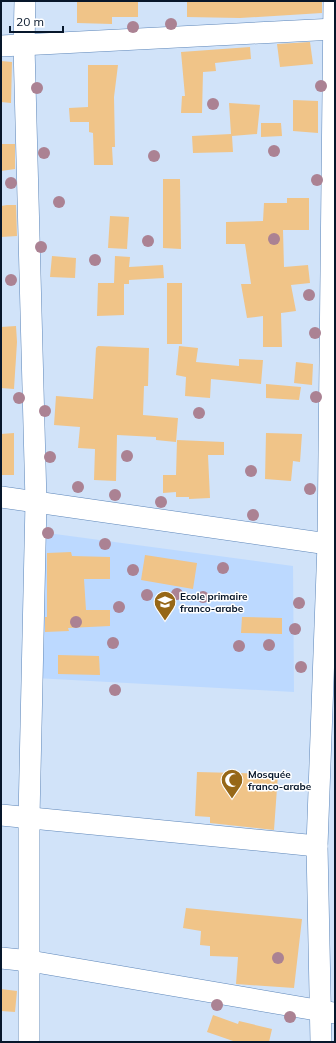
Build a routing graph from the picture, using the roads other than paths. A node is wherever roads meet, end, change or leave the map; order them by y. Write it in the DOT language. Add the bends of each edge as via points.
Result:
graph roads {
  1 [pos="25,1"];
  2 [pos="334,1"];
  3 [pos="334,29"];
  4 [pos="1,46"];
  5 [pos="24,46"];
  6 [pos="1,497"];
  7 [pos="36,502"];
  8 [pos="332,544"];
  9 [pos="1,815"];
  10 [pos="29,817"];
  11 [pos="317,846"];
  12 [pos="1,958"];
  13 [pos="30,961"];
  14 [pos="328,1012"];
  15 [pos="29,1042"];
  16 [pos="321,1042"];
  1 -- 5 [label="street"];
  2 -- 3 [label="street"];
  3 -- 5 [label="street"];
  3 -- 8 [label="street"];
  4 -- 5 [label="street"];
  5 -- 7 [label="street"];
  6 -- 7 [label="street"];
  7 -- 8 [label="street"];
  7 -- 10 [label="street"];
  8 -- 11 [label="street"];
  9 -- 10 [label="street"];
  10 -- 11 [label="street"];
  10 -- 13 [label="street"];
  11 -- 14 [label="street"];
  12 -- 13 [label="street"];
  13 -- 14 [label="street"];
  13 -- 15 [label="street"];
  14 -- 16 [label="street"];
}
